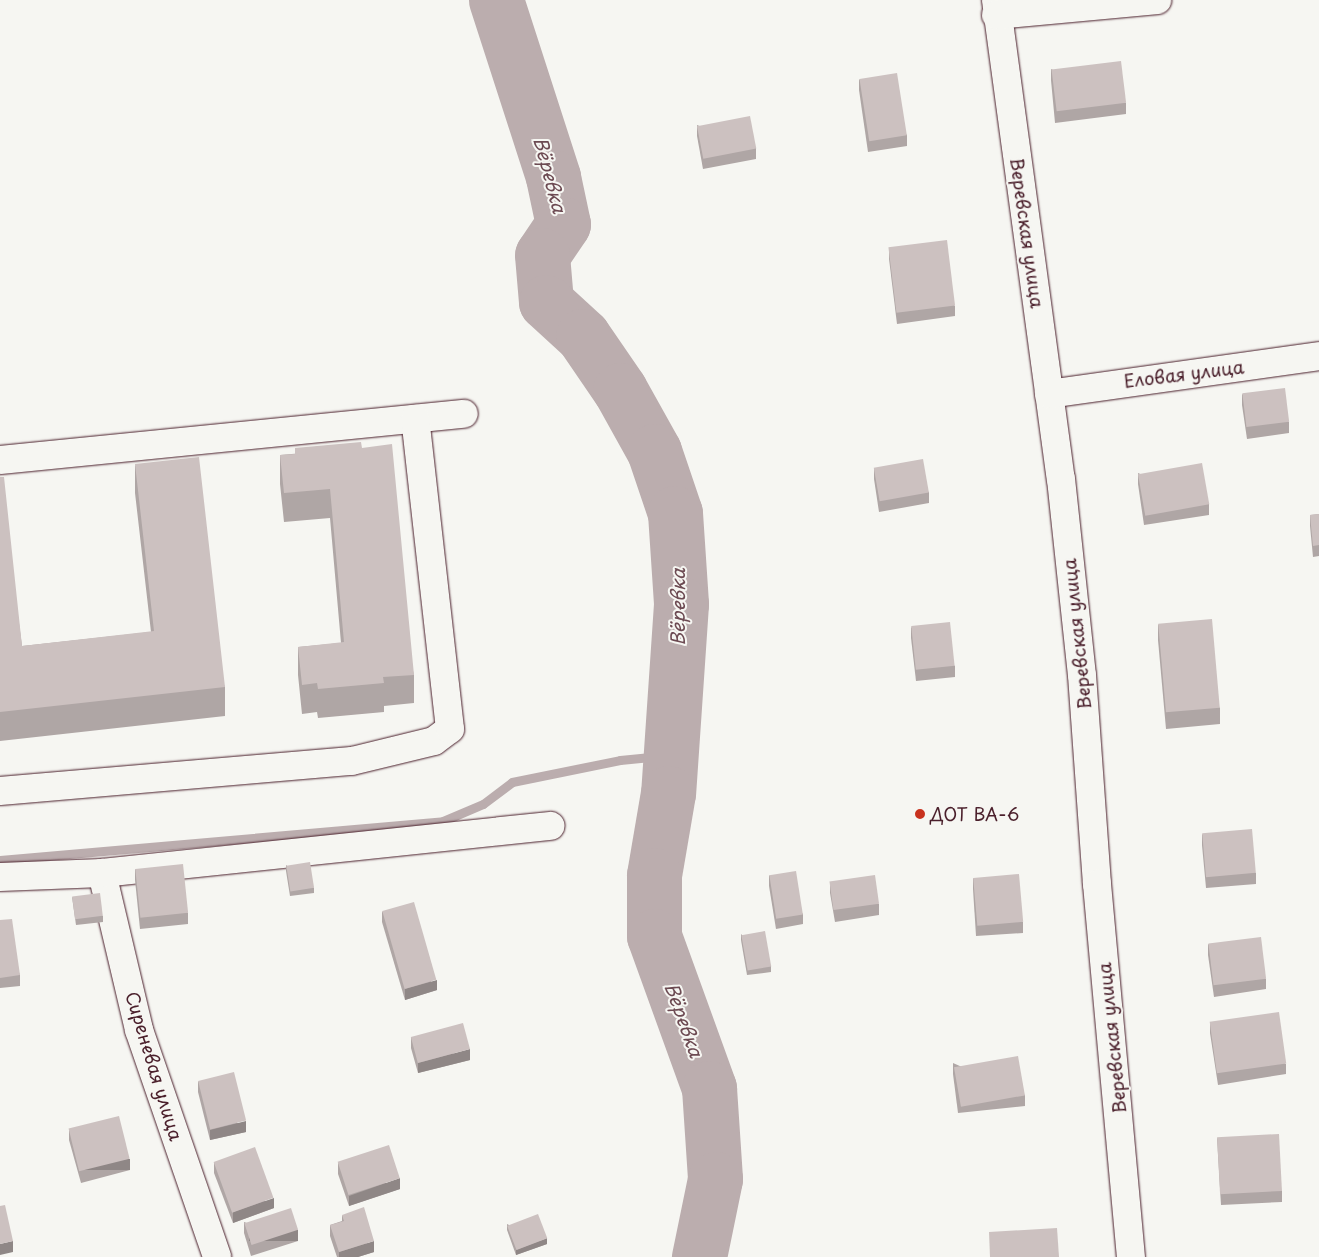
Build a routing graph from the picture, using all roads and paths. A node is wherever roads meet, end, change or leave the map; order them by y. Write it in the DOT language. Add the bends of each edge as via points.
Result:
graph roads {
  1 [pos="1157,0"];
  2 [pos="996,7"];
  3 [pos="1319,356"];
  4 [pos="1049,394"];
  5 [pos="464,414"];
  6 [pos="415,419"];
  7 [pos="0,460"];
  8 [pos="0,791"];
  9 [pos="551,826"];
  10 [pos="102,873"];
  11 [pos="0,877"];
  12 [pos="217,1257"];
  13 [pos="1131,1257"];
  1 -- 2 [label="street"];
  2 -- 4 [label="street, Веревская улица"];
  3 -- 4 [label="street, Еловая улица"];
  4 -- 13 [label="street, Веревская улица" via="1082,675"];
  5 -- 6 [label="street"];
  6 -- 7 [label="street"];
  6 -- 8 [label="street" via="450,730 434,741 352,761"];
  9 -- 10 [label="street"];
  10 -- 11 [label="street"];
  10 -- 12 [label="street, Сиреневая улица" via="139,1030"];
}
